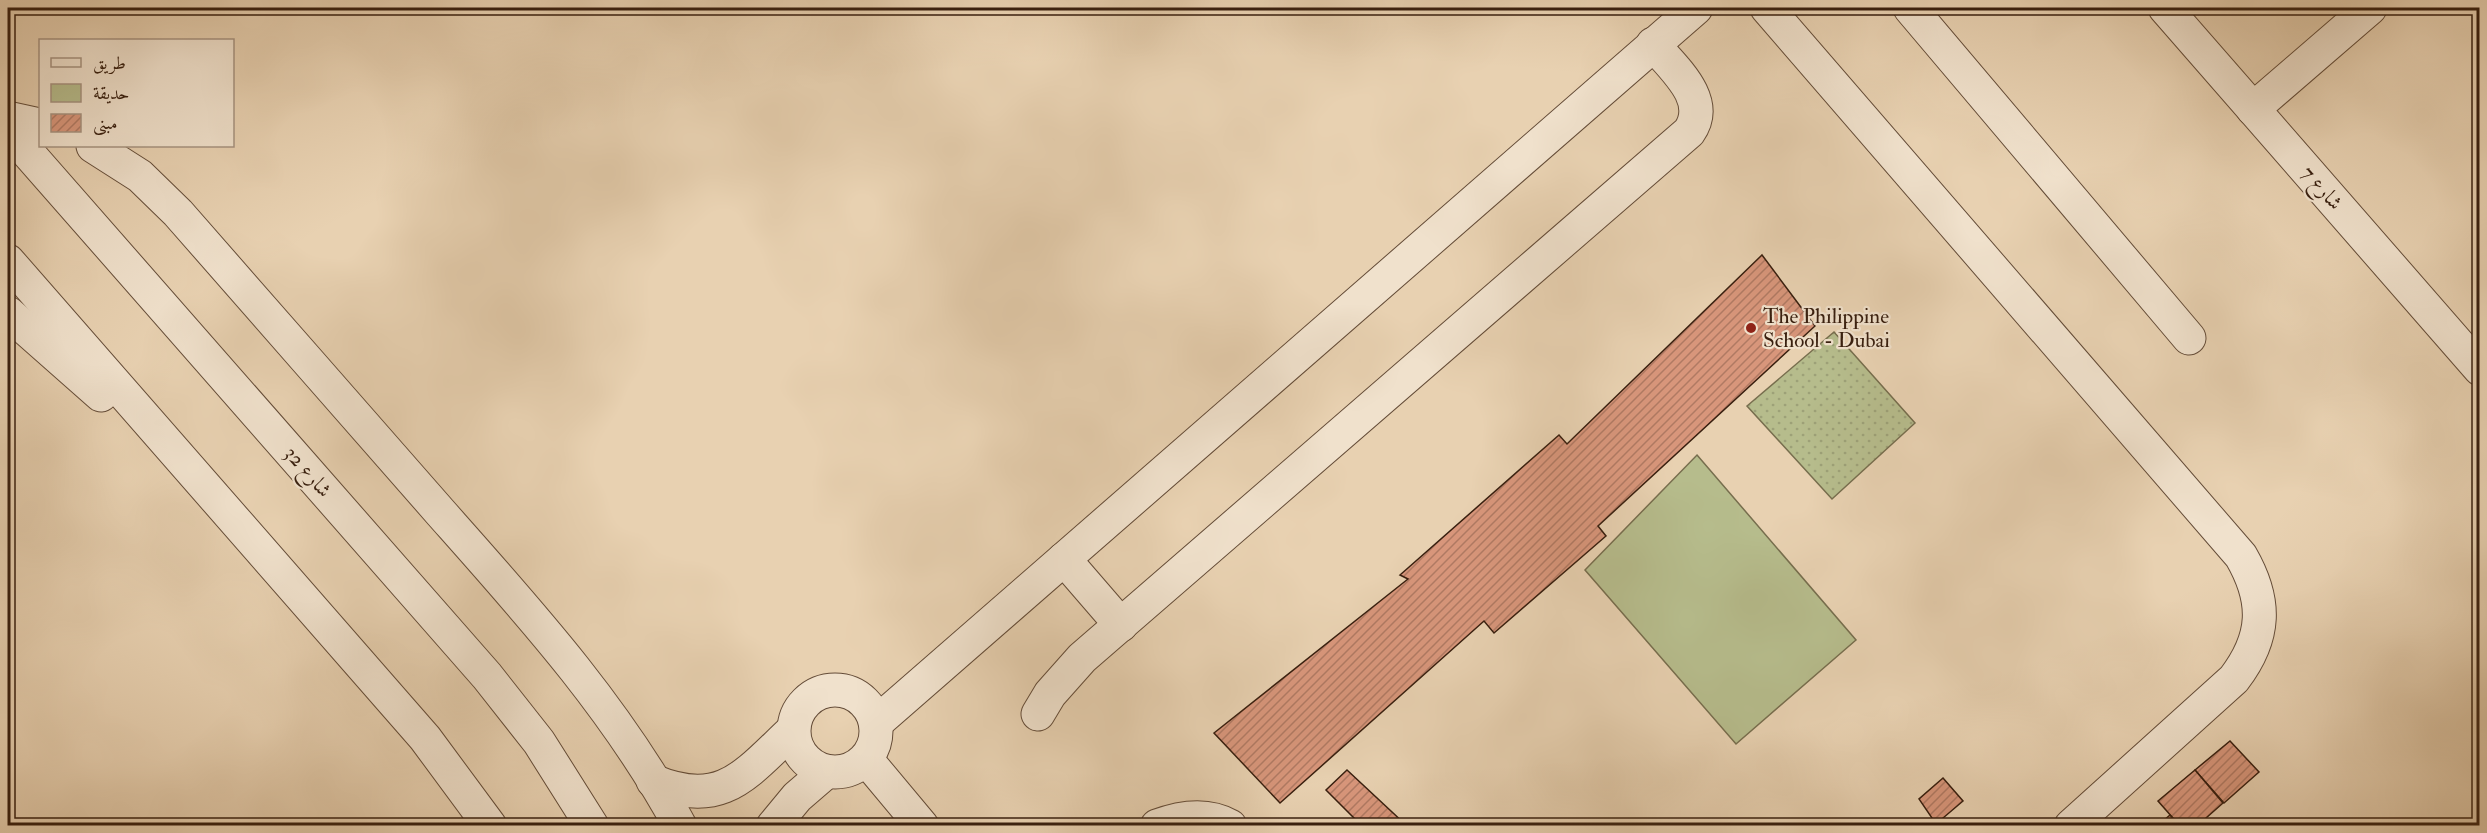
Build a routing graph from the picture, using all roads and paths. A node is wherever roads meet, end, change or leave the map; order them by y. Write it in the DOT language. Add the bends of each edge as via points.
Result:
graph roads {
  1 [pos="1696,8"];
  2 [pos="1767,8"];
  3 [pos="1910,8"];
  4 [pos="2165,8"];
  5 [pos="2370,8"];
  6 [pos="1653,44"];
  7 [pos="2253,109"];
  8 [pos="8,118"];
  9 [pos="39,125"];
  10 [pos="8,130"];
  11 [pos="95,147"];
  12 [pos="8,261"];
  13 [pos="8,313"];
  14 [pos="2189,338"];
  15 [pos="2478,365"];
  16 [pos="189,471"];
  17 [pos="1064,559"];
  18 [pos="1121,625"];
  19 [pos="1038,714"];
  20 [pos="876,723"];
  21 [pos="794,730"];
  22 [pos="866,759"];
  23 [pos="826,772"];
  24 [pos="653,781"];
  25 [pos="490,825"];
  26 [pos="592,825"];
  27 [pos="680,825"];
  28 [pos="773,825"];
  29 [pos="922,825"];
  30 [pos="1157,825"];
  31 [pos="1230,825"];
  32 [pos="2071,825"];
  1 -- 6 [label="street"];
  2 -- 32 [label="street" via="2241,556 2252,575 2259,596 2260,619 2247,662 2234,679"];
  3 -- 14 [label="street"];
  4 -- 7 [label="street, شارع 7"];
  5 -- 7 [label="street"];
  6 -- 17 [label="street"];
  6 -- 18 [label="street" via="1697,104 1698,115 1689,132"];
  7 -- 15 [label="street, شارع 7"];
  8 -- 9 [label="street"];
  10 -- 26 [label="street, شارع 32" via="488,676 539,742"];
  11 -- 24 [label="street" via="140,176 225,266 572,663"];
  12 -- 16 [label="street"];
  13 -- 16 [label="street"];
  16 -- 25 [label="street" via="425,738"];
  17 -- 18 [label="street"];
  17 -- 20 [label="street"];
  18 -- 19 [label="street" via="1065,675"];
  20 -- 21 [label="street" via="860,698 847,691 831,690 805,703 796,715"];
  20 -- 22 [label="street" via="877,736"];
  21 -- 23 [label="street" via="795,744 802,757"];
  21 -- 24 [label="street" via="726,787 702,793 677,791"];
  22 -- 23 [label="street" via="855,768"];
  22 -- 29 [label="street"];
  23 -- 28 [label="street"];
  24 -- 27 [label="street"];
  30 -- 31 [label="street" via="1177,818 1200,817"];
}
